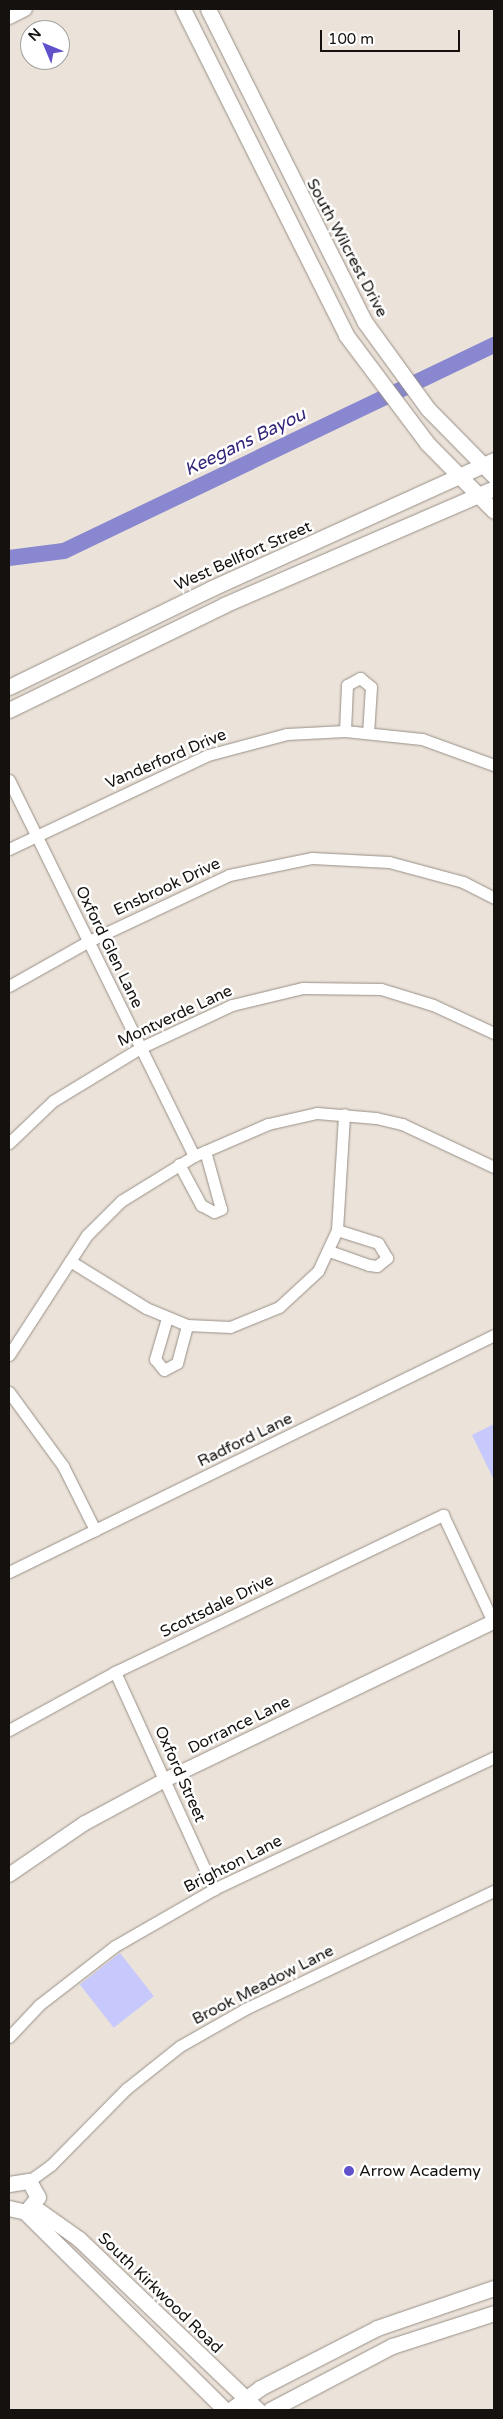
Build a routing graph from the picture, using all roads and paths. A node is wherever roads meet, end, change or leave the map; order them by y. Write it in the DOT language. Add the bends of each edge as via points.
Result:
graph roads {
  1 [pos="25,9"];
  2 [pos="183,9"];
  3 [pos="208,9"];
  4 [pos="9,17"];
  5 [pos="237,69"];
  6 [pos="218,79"];
  7 [pos="334,267"];
  8 [pos="314,277"];
  9 [pos="488,463"];
  10 [pos="494,476"];
  11 [pos="459,477"];
  12 [pos="494,488"];
  13 [pos="477,496"];
  14 [pos="494,511"];
  15 [pos="339,532"];
  16 [pos="348,550"];
  17 [pos="142,622"];
  18 [pos="153,640"];
  19 [pos="9,687"];
  20 [pos="9,710"];
  21 [pos="345,731"];
  22 [pos="368,733"];
  23 [pos="494,765"];
  24 [pos="9,780"];
  25 [pos="36,835"];
  26 [pos="9,849"];
  27 [pos="494,898"];
  28 [pos="89,941"];
  29 [pos="9,986"];
  30 [pos="494,1033"];
  31 [pos="140,1048"];
  32 [pos="344,1114"];
  33 [pos="9,1143"];
  34 [pos="200,1153"];
  35 [pos="179,1164"];
  36 [pos="494,1167"];
  37 [pos="337,1230"];
  38 [pos="329,1251"];
  39 [pos="70,1261"];
  40 [pos="166,1318"];
  41 [pos="187,1325"];
  42 [pos="494,1335"];
  43 [pos="9,1356"];
  44 [pos="9,1392"];
  45 [pos="96,1530"];
  46 [pos="9,1572"];
  47 [pos="494,1623"];
  48 [pos="116,1672"];
  49 [pos="9,1730"];
  50 [pos="494,1757"];
  51 [pos="165,1780"];
  52 [pos="9,1875"];
  53 [pos="214,1890"];
  54 [pos="494,1891"];
  55 [pos="9,2037"];
  56 [pos="19,2181"];
  57 [pos="18,2210"];
  58 [pos="494,2288"];
  59 [pos="494,2313"];
  60 [pos="406,2318"];
  61 [pos="414,2338"];
  62 [pos="246,2399"];
  63 [pos="225,2410"];
  64 [pos="230,2410"];
  65 [pos="258,2410"];
  66 [pos="270,2410"];
  1 -- 4 [label="street"];
  2 -- 6 [label="main road"];
  3 -- 5 [label="main road, South Wilcrest Drive"];
  5 -- 6 [label="main road"];
  5 -- 7 [label="main road, South Wilcrest Drive"];
  6 -- 8 [label="main road"];
  7 -- 8 [label="main road"];
  7 -- 9 [label="main road, South Wilcrest Drive" via="398,369 425,404"];
  8 -- 11 [label="main road" via="376,381"];
  9 -- 10 [label="main road, South Wilcrest Drive"];
  9 -- 11 [label="main road, West Bellfort Street"];
  11 -- 13 [label="main road"];
  11 -- 15 [label="main road, West Bellfort Street"];
  12 -- 13 [label="main road"];
  13 -- 14 [label="main road"];
  13 -- 16 [label="main road"];
  15 -- 16 [label="main road"];
  15 -- 17 [label="main road, West Bellfort Street"];
  16 -- 18 [label="main road"];
  17 -- 18 [label="main road"];
  17 -- 19 [label="main road, West Bellfort Street"];
  18 -- 20 [label="main road"];
  21 -- 22 [label="street, Vanderford Drive"];
  21 -- 22 [label="street" via="346,688 360,678 370,687"];
  21 -- 25 [label="street, Vanderford Drive" via="287,734 208,755"];
  22 -- 23 [label="street, Vanderford Drive" via="422,739"];
  24 -- 25 [label="street, Oxford Glen Lane"];
  25 -- 26 [label="street, Vanderford Drive"];
  25 -- 28 [label="street, Oxford Glen Lane"];
  27 -- 28 [label="street, Ensbrook Drive" via="463,882 389,862 312,858 229,875"];
  28 -- 29 [label="street, Ensbrook Drive"];
  28 -- 31 [label="street, Oxford Glen Lane"];
  30 -- 31 [label="street, Montverde Lane" via="433,1005 381,989 303,988 232,1005"];
  31 -- 33 [label="street, Montverde Lane" via="53,1101"];
  31 -- 34 [label="street, Oxford Glen Lane"];
  32 -- 34 [label="street" via="292,1117"];
  32 -- 36 [label="street" via="402,1124"];
  32 -- 37 [label="street"];
  34 -- 35 [label="street"];
  34 -- 35 [label="street, Oxford Glen Lane" via="221,1209 214,1212 202,1205"];
  35 -- 39 [label="street" via="120,1201"];
  37 -- 38 [label="street"];
  37 -- 38 [label="street" via="378,1243 387,1258 377,1266 369,1266"];
  38 -- 41 [label="street" via="302,1290 279,1307 230,1327"];
  39 -- 40 [label="street"];
  39 -- 43 [label="street"];
  40 -- 41 [label="street"];
  40 -- 41 [label="street" via="155,1359 164,1370 177,1363"];
  42 -- 45 [label="street, Radford Lane"];
  44 -- 45 [label="street" via="63,1466"];
  45 -- 46 [label="street, Radford Lane"];
  47 -- 48 [label="street, Scottsdale Drive" via="443,1515"];
  47 -- 51 [label="street, Dorrance Lane"];
  48 -- 49 [label="street, Scottsdale Drive"];
  48 -- 51 [label="street, Oxford Street"];
  50 -- 53 [label="street, Brighton Lane"];
  51 -- 52 [label="street, Dorrance Lane" via="85,1823"];
  51 -- 53 [label="street, Oxford Street"];
  53 -- 55 [label="street, Brighton Lane" via="115,1946 40,2005"];
  54 -- 56 [label="street, Brook Meadow Lane" via="245,2009 180,2046 126,2089 51,2165"];
  56 -- 57 [label="main road"];
  57 -- 62 [label="main road, South Kirkwood Road" via="79,2239"];
  57 -- 63 [label="main road"];
  58 -- 60 [label="main road"];
  59 -- 61 [label="main road"];
  60 -- 61 [label="main road"];
  60 -- 62 [label="main road" via="343,2345"];
  61 -- 66 [label="main road" via="348,2366"];
  62 -- 64 [label="main road"];
  62 -- 65 [label="main road, South Kirkwood Road"];
}
